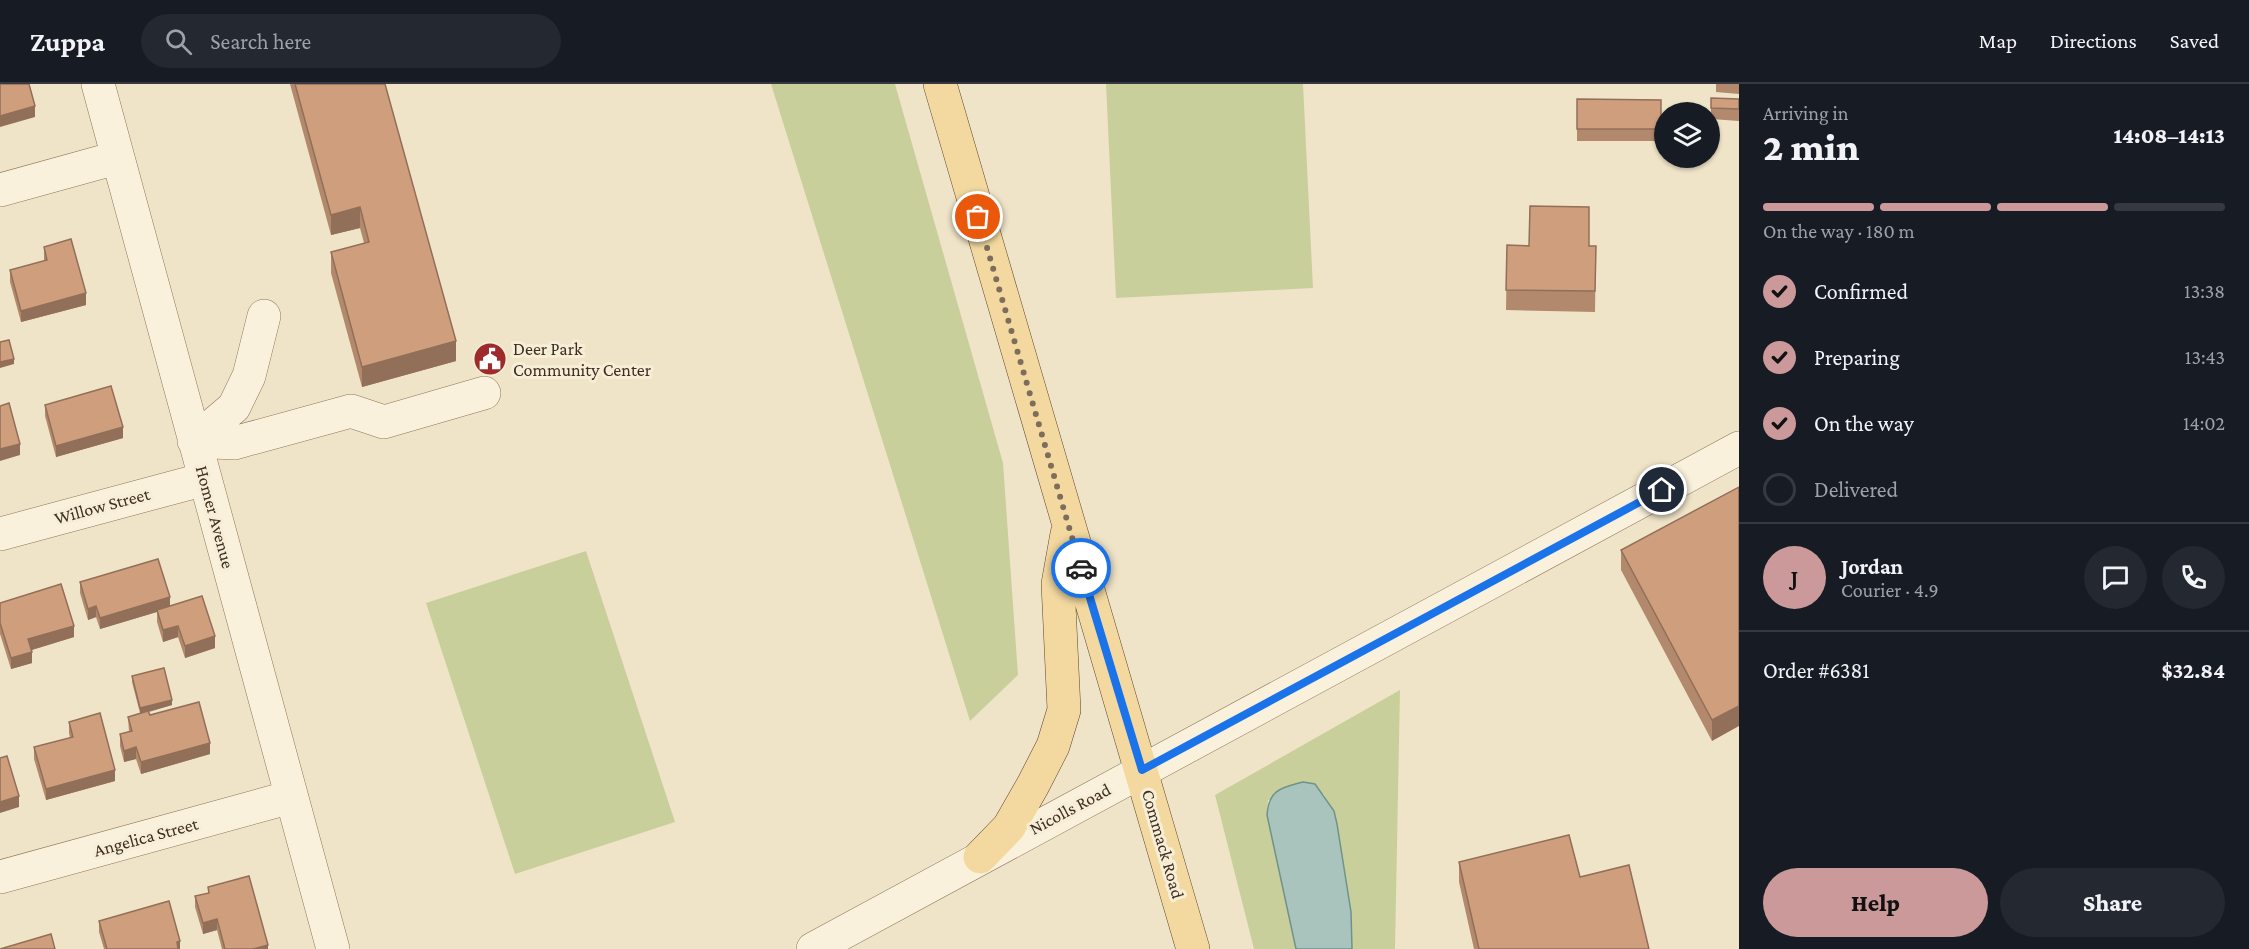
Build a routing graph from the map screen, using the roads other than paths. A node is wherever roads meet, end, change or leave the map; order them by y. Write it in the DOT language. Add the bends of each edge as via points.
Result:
graph roads {
  1 [pos="98,84"];
  2 [pos="940,84"];
  3 [pos="116,158"];
  4 [pos="0,190"];
  5 [pos="264,316"];
  6 [pos="484,393"];
  7 [pos="194,441"];
  8 [pos="1739,448"];
  9 [pos="205,479"];
  10 [pos="1068,526"];
  11 [pos="0,534"];
  12 [pos="1142,770"];
  13 [pos="291,797"];
  14 [pos="980,857"];
  15 [pos="0,877"];
  16 [pos="333,949"];
  17 [pos="813,949"];
  18 [pos="1193,949"];
  1 -- 3 [label="street, Homer Avenue"];
  2 -- 10 [label="main road, Commack Road"];
  3 -- 4 [label="street"];
  3 -- 7 [label="street, Homer Avenue"];
  5 -- 7 [label="street" via="249,376 234,407"];
  6 -- 7 [label="street" via="384,422 351,411 234,443"];
  7 -- 9 [label="street, Homer Avenue"];
  8 -- 12 [label="street, Nicolls Road"];
  9 -- 11 [label="street, Willow Street"];
  9 -- 13 [label="street, Homer Avenue"];
  10 -- 12 [label="main road, Commack Road"];
  10 -- 14 [label="main road" via="1058,584 1064,710 1053,746 1009,827"];
  12 -- 14 [label="street, Nicolls Road"];
  12 -- 18 [label="main road, Commack Road"];
  13 -- 15 [label="street, Angelica Street"];
  13 -- 16 [label="street, Homer Avenue"];
  14 -- 17 [label="street, Nicolls Road"];
}
